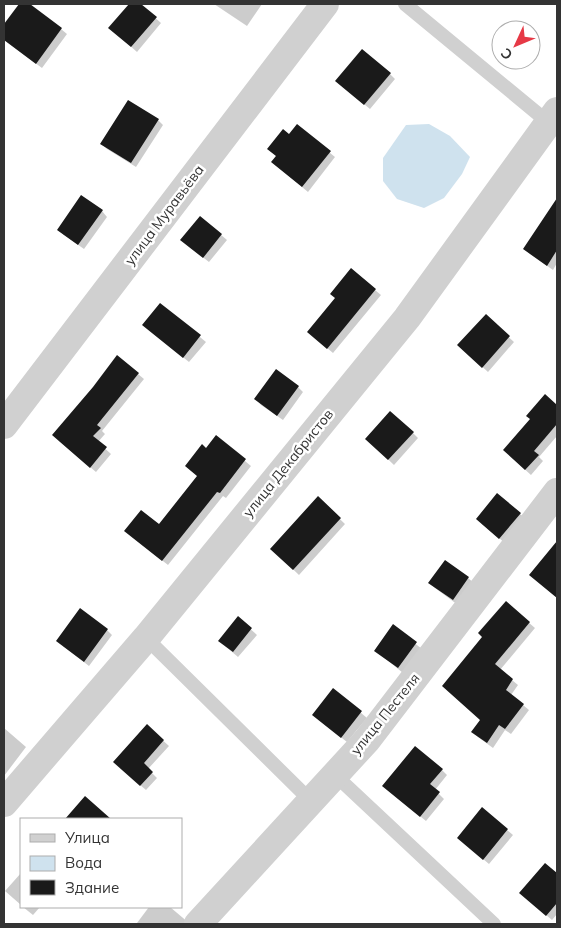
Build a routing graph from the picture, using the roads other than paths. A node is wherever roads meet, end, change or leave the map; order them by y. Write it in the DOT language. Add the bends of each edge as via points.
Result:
graph roads {
  1 [pos="325,4"];
  2 [pos="405,4"];
  3 [pos="553,117"];
  4 [pos="4,425"];
  5 [pos="557,492"];
  6 [pos="146,638"];
  7 [pos="335,775"];
  8 [pos="311,801"];
  9 [pos="4,803"];
  10 [pos="198,924"];
  11 [pos="494,924"];
  1 -- 4 [label="street, улица Муравьёва"];
  2 -- 3 [label="lane"];
  3 -- 6 [label="street, улица Декабристов" via="406,318"];
  5 -- 7 [label="street, улица Пестеля" via="367,740"];
  6 -- 8 [label="lane"];
  6 -- 9 [label="street, улица Декабристов"];
  7 -- 8 [label="street, улица Пестеля"];
  7 -- 11 [label="lane"];
  8 -- 10 [label="street, улица Пестеля"];
}
